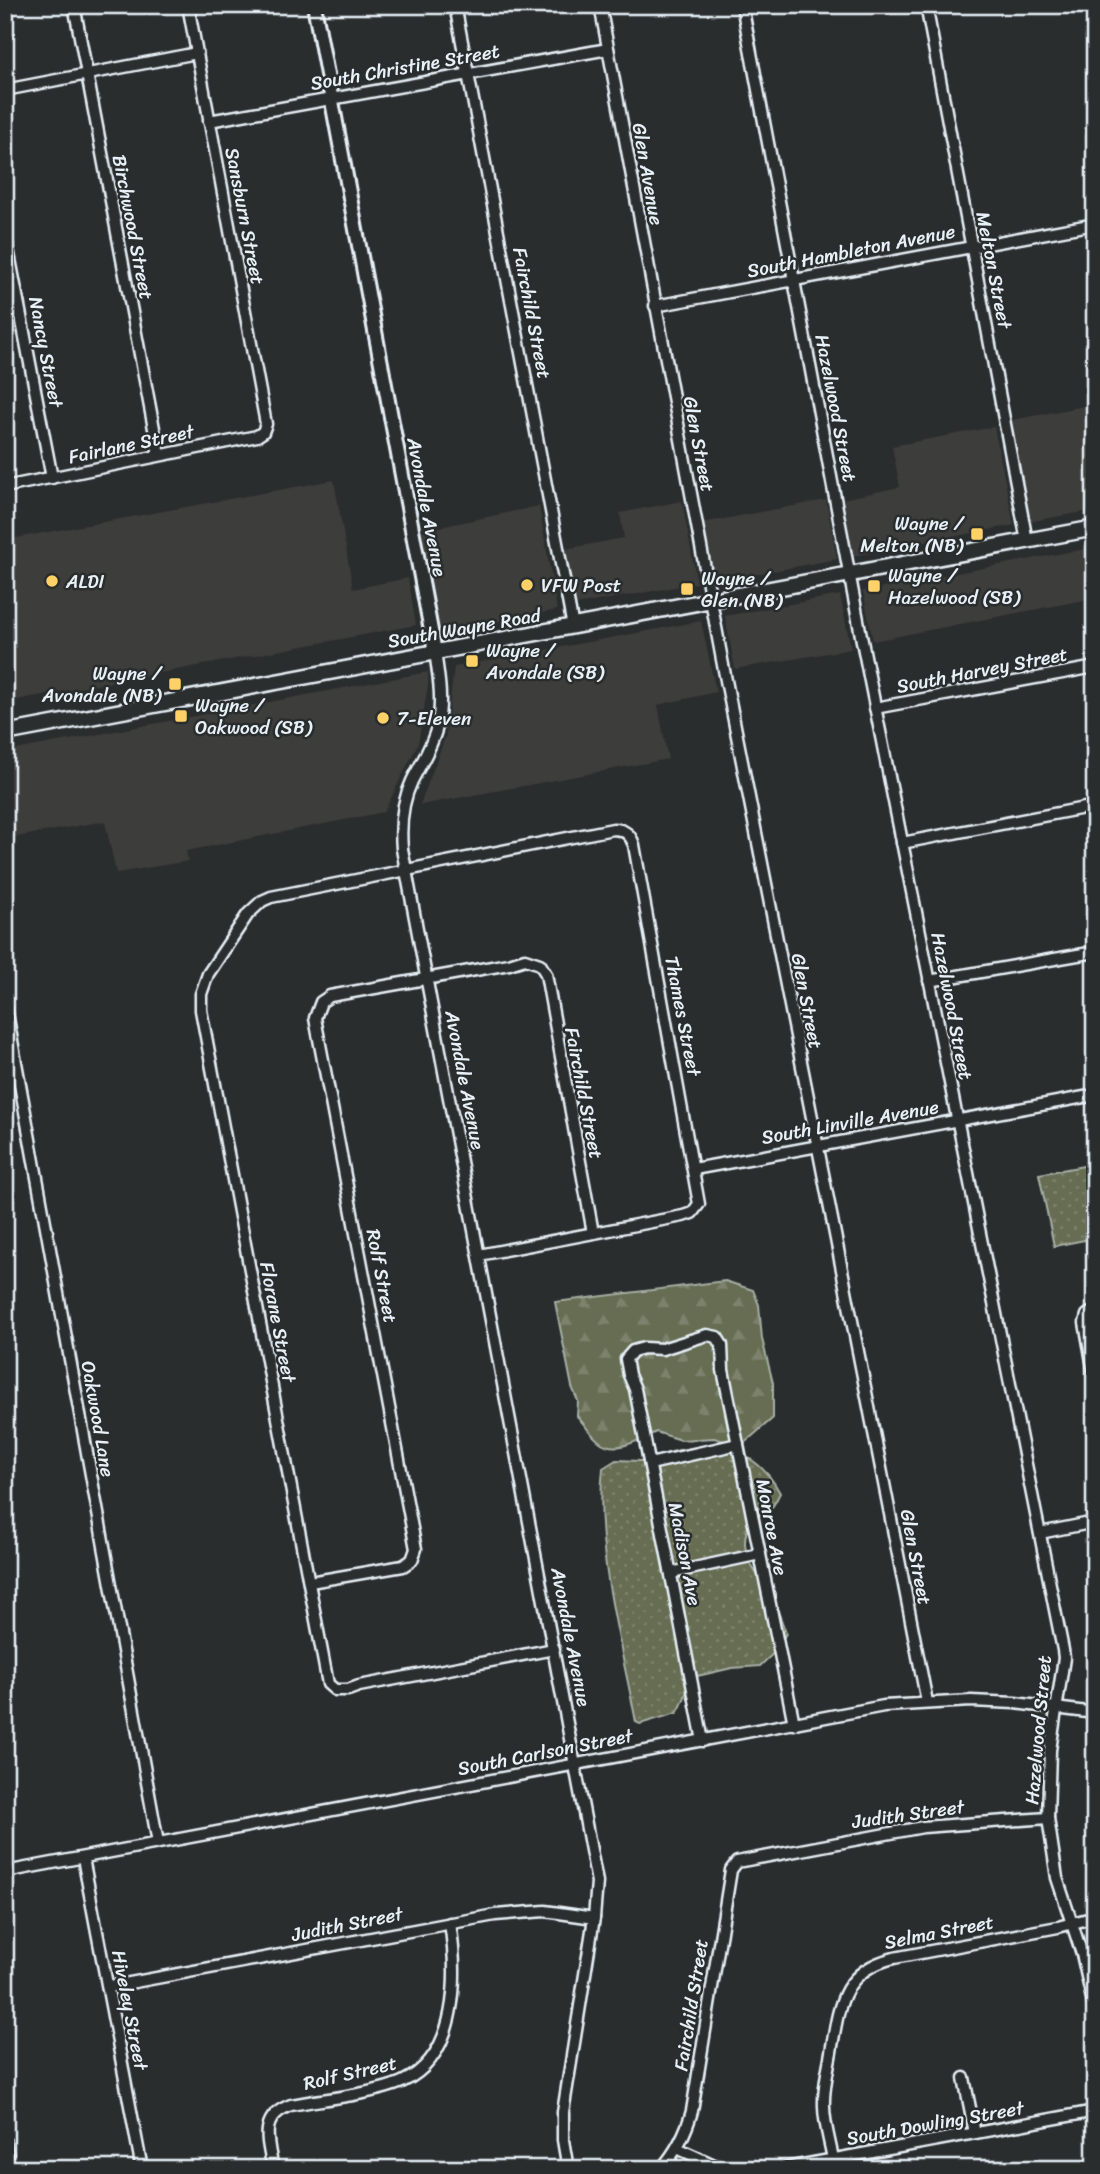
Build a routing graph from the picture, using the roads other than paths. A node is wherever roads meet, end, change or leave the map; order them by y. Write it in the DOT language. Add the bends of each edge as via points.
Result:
graph roads {
  1 [pos="74,5"];
  2 [pos="188,5"];
  3 [pos="313,5"];
  4 [pos="455,5"];
  5 [pos="600,5"];
  6 [pos="742,5"];
  7 [pos="926,5"];
  8 [pos="608,49"];
  9 [pos="197,53"];
  10 [pos="468,73"];
  11 [pos="86,74"];
  12 [pos="5,90"];
  13 [pos="331,98"];
  14 [pos="209,121"];
  15 [pos="1095,224"];
  16 [pos="5,233"];
  17 [pos="971,246"];
  18 [pos="794,279"];
  19 [pos="654,306"];
  20 [pos="263,432"];
  21 [pos="159,454"];
  22 [pos="52,478"];
  23 [pos="5,487"];
  24 [pos="1095,528"];
  25 [pos="1027,541"];
  26 [pos="849,575"];
  27 [pos="711,601"];
  28 [pos="573,627"];
  29 [pos="435,652"];
  30 [pos="1095,667"];
  31 [pos="875,708"];
  32 [pos="5,733"];
  33 [pos="1095,806"];
  34 [pos="902,843"];
  35 [pos="406,871"];
  36 [pos="1095,952"];
  37 [pos="426,978"];
  38 [pos="929,981"];
  39 [pos="5,1002"];
  40 [pos="1095,1095"];
  41 [pos="958,1120"];
  42 [pos="818,1146"];
  43 [pos="694,1169"];
  44 [pos="593,1233"];
  45 [pos="479,1255"];
  46 [pos="1091,1312"];
  47 [pos="629,1375"];
  48 [pos="1095,1378"];
  49 [pos="738,1444"];
  50 [pos="650,1464"];
  51 [pos="1095,1522"];
  52 [pos="1040,1533"];
  53 [pos="760,1554"];
  54 [pos="671,1573"];
  55 [pos="310,1582"];
  56 [pos="554,1648"];
  57 [pos="927,1702"];
  58 [pos="1055,1709"];
  59 [pos="1095,1713"];
  60 [pos="794,1724"];
  61 [pos="703,1741"];
  62 [pos="576,1764"];
  63 [pos="1048,1818"];
  64 [pos="158,1843"];
  65 [pos="83,1858"];
  66 [pos="733,1865"];
  67 [pos="5,1872"];
  68 [pos="1095,1917"];
  69 [pos="594,1918"];
  70 [pos="450,1923"];
  71 [pos="1071,1924"];
  72 [pos="108,1987"];
  73 [pos="1095,2012"];
  74 [pos="964,2078"];
  75 [pos="1095,2111"];
  76 [pos="975,2133"];
  77 [pos="5,2142"];
  78 [pos="677,2148"];
  79 [pos="833,2159"];
  80 [pos="10,2169"];
  81 [pos="142,2169"];
  82 [pos="273,2169"];
  83 [pos="568,2169"];
  84 [pos="660,2169"];
  85 [pos="723,2169"];
  86 [pos="781,2169"];
  1 -- 11 [label="street, Birchwood Street"];
  2 -- 9 [label="street, Sansburn Street"];
  3 -- 13 [label="street, Avondale Avenue"];
  4 -- 10 [label="street, Fairchild Street"];
  5 -- 8 [label="street, Glen Avenue"];
  6 -- 18 [label="street, Hazelwood Street"];
  7 -- 17 [label="street, Melton Street"];
  8 -- 10 [label="street, South Christine Street"];
  8 -- 19 [label="street, Glen Avenue"];
  9 -- 11 [label="street"];
  9 -- 14 [label="street, Sansburn Street"];
  10 -- 13 [label="street, South Christine Street"];
  10 -- 28 [label="street, Fairchild Street"];
  11 -- 12 [label="street"];
  11 -- 21 [label="street, Birchwood Street"];
  13 -- 14 [label="street, South Christine Street"];
  13 -- 29 [label="street, Avondale Avenue"];
  14 -- 20 [label="street, Sansburn Street" via="267,424"];
  15 -- 17 [label="street, South Hambleton Avenue"];
  16 -- 22 [label="street, Nancy Street"];
  17 -- 18 [label="street, South Hambleton Avenue"];
  17 -- 25 [label="street, Melton Street"];
  18 -- 19 [label="street, South Hambleton Avenue"];
  18 -- 26 [label="street, Hazelwood Street"];
  19 -- 27 [label="street, Glen Street"];
  20 -- 21 [label="street, Fairlane Street"];
  21 -- 22 [label="street, Fairlane Street"];
  22 -- 23 [label="street, Fairlane Street"];
  24 -- 25 [label="main road, South Wayne Road"];
  25 -- 26 [label="main road, South Wayne Road"];
  26 -- 27 [label="main road, South Wayne Road"];
  26 -- 31 [label="street, Hazelwood Street"];
  27 -- 28 [label="main road, South Wayne Road"];
  27 -- 42 [label="street, Glen Street"];
  28 -- 29 [label="main road, South Wayne Road"];
  29 -- 32 [label="main road, South Wayne Road"];
  29 -- 35 [label="street, Avondale Avenue" via="440,711 433,739 404,803 401,836"];
  30 -- 31 [label="street, South Harvey Street"];
  31 -- 34 [label="street, Hazelwood Street"];
  33 -- 34 [label="street"];
  34 -- 38 [label="street, Hazelwood Street"];
  35 -- 37 [label="street, Avondale Avenue"];
  35 -- 43 [label="street, Thames Street" via="613,829 630,835"];
  35 -- 55 [label="street, Florane Street" via="262,901 215,964 201,994"];
  36 -- 38 [label="street"];
  37 -- 44 [label="street, Fairchild Street" via="525,959 538,962 546,974"];
  37 -- 45 [label="street, Avondale Avenue"];
  37 -- 55 [label="street, Rolf Street" via="330,996 316,1014 416,1549 412,1560 402,1566"];
  38 -- 41 [label="street, Hazelwood Street"];
  39 -- 64 [label="street, Oakwood Lane"];
  40 -- 41 [label="street, South Linville Avenue"];
  41 -- 42 [label="street, South Linville Avenue"];
  41 -- 52 [label="street, Hazelwood Street"];
  42 -- 43 [label="street, South Linville Avenue"];
  42 -- 57 [label="street, Glen Street"];
  43 -- 44 [label="street, Thames Street" via="700,1200 692,1213"];
  44 -- 45 [label="street, Thames Street"];
  45 -- 56 [label="street, Avondale Avenue"];
  46 -- 48 [label="street" via="1085,1329"];
  47 -- 49 [label="street, Monroe Ave" via="626,1359 633,1351 662,1349 707,1335 717,1337"];
  47 -- 50 [label="street, Madison Ave"];
  49 -- 50 [label="street"];
  49 -- 53 [label="street, Monroe Ave"];
  50 -- 54 [label="street, Madison Ave"];
  51 -- 52 [label="street"];
  52 -- 58 [label="street, Hazelwood Street" via="1064,1658"];
  53 -- 54 [label="street"];
  53 -- 60 [label="street, Monroe Ave"];
  54 -- 61 [label="street, Madison Ave"];
  55 -- 56 [label="street, Florane Street" via="326,1678 335,1690"];
  56 -- 62 [label="street, Avondale Avenue"];
  57 -- 58 [label="street, South Carlson Street" via="992,1701"];
  57 -- 60 [label="street, South Carlson Street"];
  58 -- 59 [label="street, South Carlson Street"];
  58 -- 63 [label="street, Hazelwood Street"];
  60 -- 61 [label="street, South Carlson Street"];
  61 -- 62 [label="street, South Carlson Street"];
  62 -- 64 [label="street, South Carlson Street"];
  62 -- 69 [label="street, Avondale Avenue" via="597,1882"];
  63 -- 66 [label="street, Judith Street" via="897,1831"];
  63 -- 71 [label="street, Hazelwood Street" via="1057,1878"];
  64 -- 65 [label="street, South Carlson Street"];
  65 -- 67 [label="street, South Carlson Street"];
  65 -- 72 [label="street, Hiveley Street"];
  66 -- 78 [label="street, Fairchild Street" via="692,2110"];
  68 -- 71 [label="street, Selma Street"];
  69 -- 70 [label="street, Judith Street" via="528,1911"];
  69 -- 83 [label="street, Avondale Avenue" via="563,2112"];
  70 -- 72 [label="street, Judith Street"];
  70 -- 82 [label="street, Rolf Street" via="454,1986 446,2028 431,2059 394,2085 283,2108 270,2119 267,2129"];
  71 -- 73 [label="street, Hazelwood Street"];
  71 -- 79 [label="street, Selma Street" via="880,1961 860,1972 839,2006 824,2093"];
  72 -- 81 [label="street, Hiveley Street"];
  74 -- 76 [label="street"];
  75 -- 76 [label="street, South Dowling Street"];
  76 -- 79 [label="street, South Dowling Street"];
  77 -- 80 [label="street"];
  78 -- 84 [label="street"];
  78 -- 85 [label="street"];
  79 -- 86 [label="street, South Dowling Street"];
}
